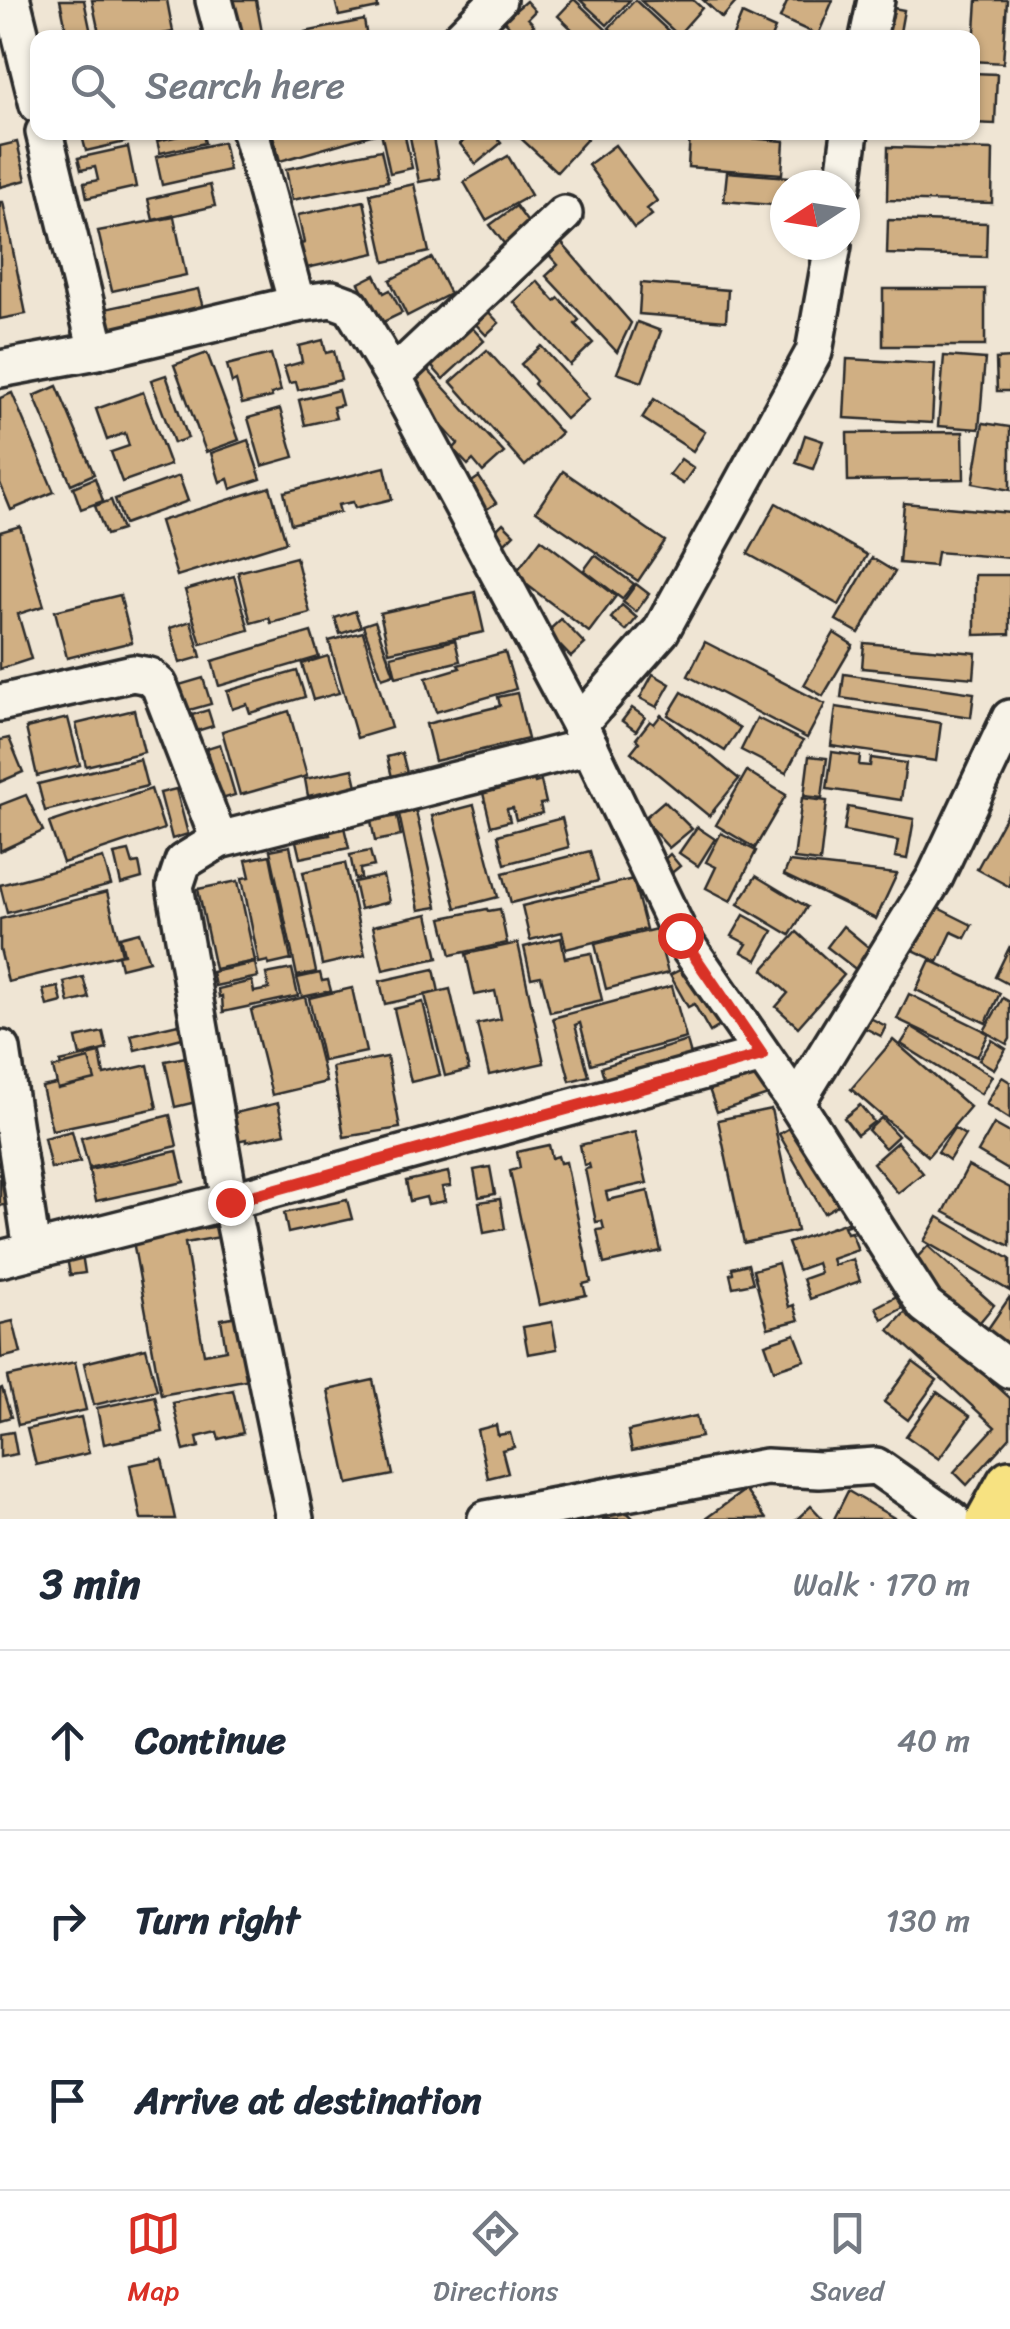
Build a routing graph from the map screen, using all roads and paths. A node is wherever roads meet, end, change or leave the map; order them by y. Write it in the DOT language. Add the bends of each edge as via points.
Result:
graph roads {
  1 [pos="12,0"];
  2 [pos="214,0"];
  3 [pos="498,0"];
  4 [pos="876,0"];
  5 [pos="222,30"];
  6 [pos="468,30"];
  7 [pos="870,30"];
  8 [pos="30,73"];
  9 [pos="46,140"];
  10 [pos="252,140"];
  11 [pos="849,140"];
  12 [pos="844,170"];
  13 [pos="564,214"];
  14 [pos="830,260"];
  15 [pos="298,304"];
  16 [pos="97,350"];
  17 [pos="0,369"];
  18 [pos="393,376"];
  19 [pos="0,703"];
  20 [pos="1010,718"];
  21 [pos="584,735"];
  22 [pos="219,840"];
  23 [pos="2,1049"];
  24 [pos="762,1055"];
  25 [pos="796,1103"];
  26 [pos="230,1202"];
  27 [pos="16,1254"];
  28 [pos="1010,1370"];
  29 [pos="1010,1483"];
  30 [pos="295,1519"];
  31 [pos="486,1519"];
  32 [pos="952,1519"];
  33 [pos="990,1519"];
  1 -- 8 [label="street"];
  2 -- 5 [label="street"];
  3 -- 6 [label="street"];
  4 -- 7 [label="street"];
  9 -- 16 [label="street"];
  10 -- 15 [label="street"];
  11 -- 12 [label="street"];
  13 -- 18 [label="street"];
  14 -- 21 [label="street" via="814,352 660,631"];
  15 -- 16 [label="street"];
  15 -- 18 [label="street" via="332,299 351,306"];
  16 -- 17 [label="street"];
  18 -- 21 [label="street"];
  19 -- 22 [label="street" via="133,673 149,676 159,686"];
  20 -- 25 [label="street" via="934,877"];
  21 -- 22 [label="street"];
  21 -- 24 [label="street" via="680,935"];
  22 -- 26 [label="street" via="182,862 175,886"];
  23 -- 27 [label="street"];
  24 -- 25 [label="street"];
  24 -- 26 [label="street"];
  25 -- 28 [label="street" via="925,1305"];
  26 -- 27 [label="street"];
  26 -- 30 [label="street"];
  29 -- 33 [label="main road"];
  31 -- 32 [label="street" via="766,1467 876,1466"];
}
